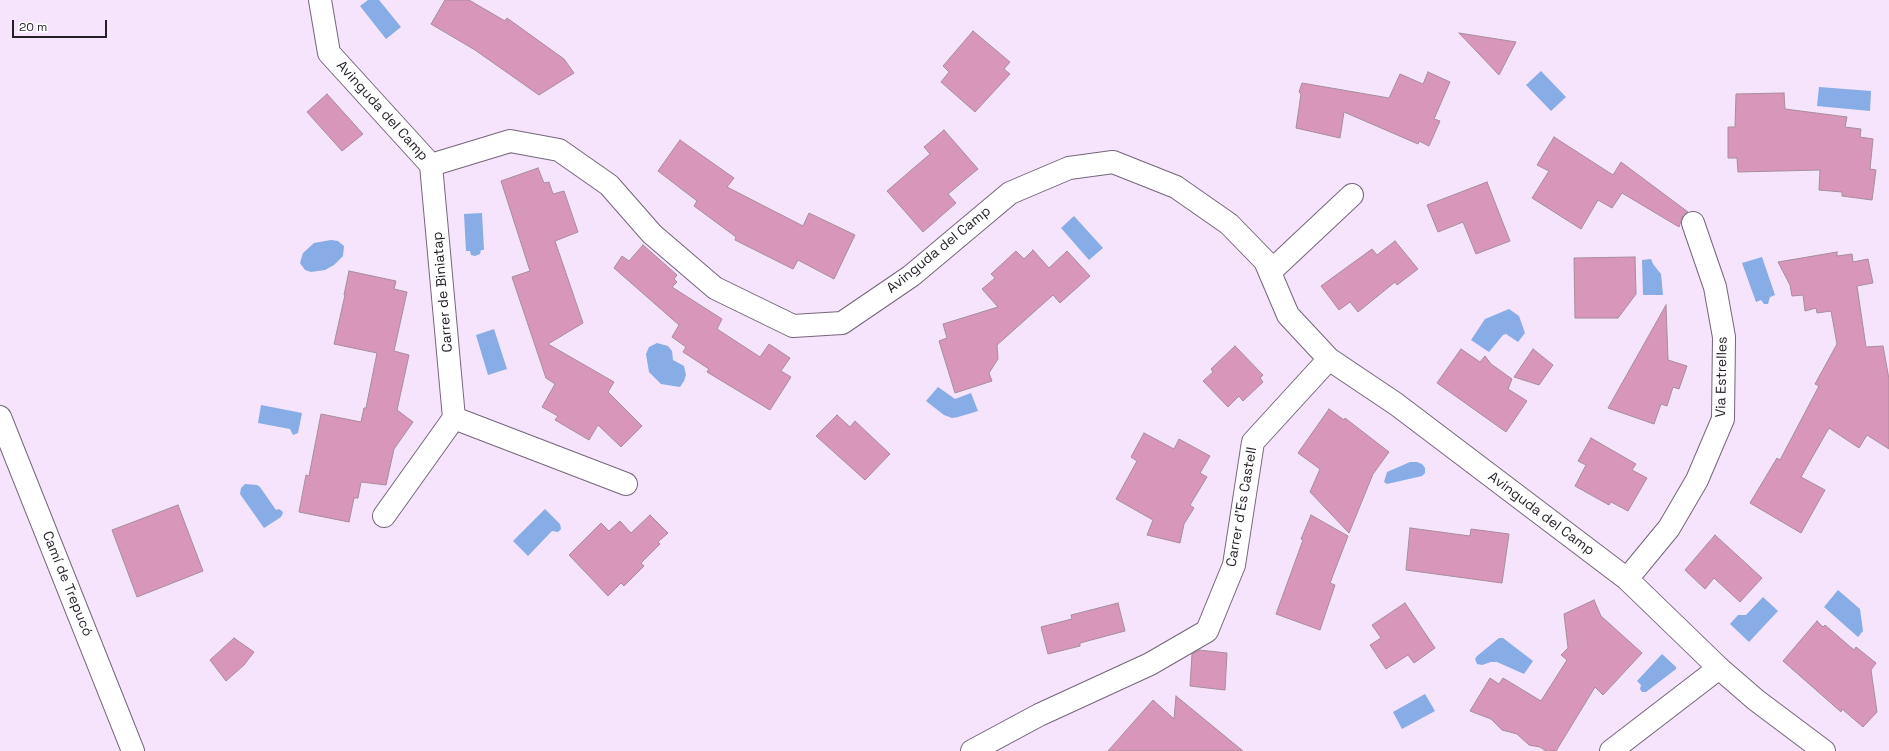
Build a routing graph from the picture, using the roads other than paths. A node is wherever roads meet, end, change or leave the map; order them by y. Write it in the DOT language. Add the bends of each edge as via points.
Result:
graph roads {
  1 [pos="320,0"];
  2 [pos="432,165"];
  3 [pos="1352,196"];
  4 [pos="1693,223"];
  5 [pos="1270,272"];
  6 [pos="1329,359"];
  7 [pos="0,418"];
  8 [pos="454,418"];
  9 [pos="626,484"];
  10 [pos="384,516"];
  11 [pos="1627,579"];
  12 [pos="1719,668"];
  13 [pos="133,751"];
  14 [pos="972,751"];
  15 [pos="1611,751"];
  16 [pos="1824,751"];
  1 -- 2 [label="street, Avinguda del Camp" via="329,53"];
  2 -- 5 [label="street, Avinguda del Camp" via="510,142 559,150 609,185 652,234 715,288 793,326 842,323 911,276 1010,192 1069,168 1113,162 1176,187 1223,220 1265,261"];
  2 -- 8 [label="street, Carrer de Biniatap"];
  3 -- 5 [label="street"];
  4 -- 11 [label="street, Via Estrelles" via="1715,288 1724,337 1723,419 1697,480 1669,528"];
  5 -- 6 [label="street, Avinguda del Camp" via="1288,316"];
  6 -- 11 [label="street, Avinguda del Camp" via="1396,404"];
  6 -- 14 [label="street, Carrer d'Es Castell" via="1253,442 1234,565 1207,631 1150,664 1038,715"];
  7 -- 13 [label="street, Camí de Trepucó"];
  8 -- 9 [label="street"];
  8 -- 10 [label="street"];
  11 -- 12 [label="street, Avinguda del Camp"];
  12 -- 15 [label="street"];
  12 -- 16 [label="street, Avinguda del Camp" via="1756,700"];
}
